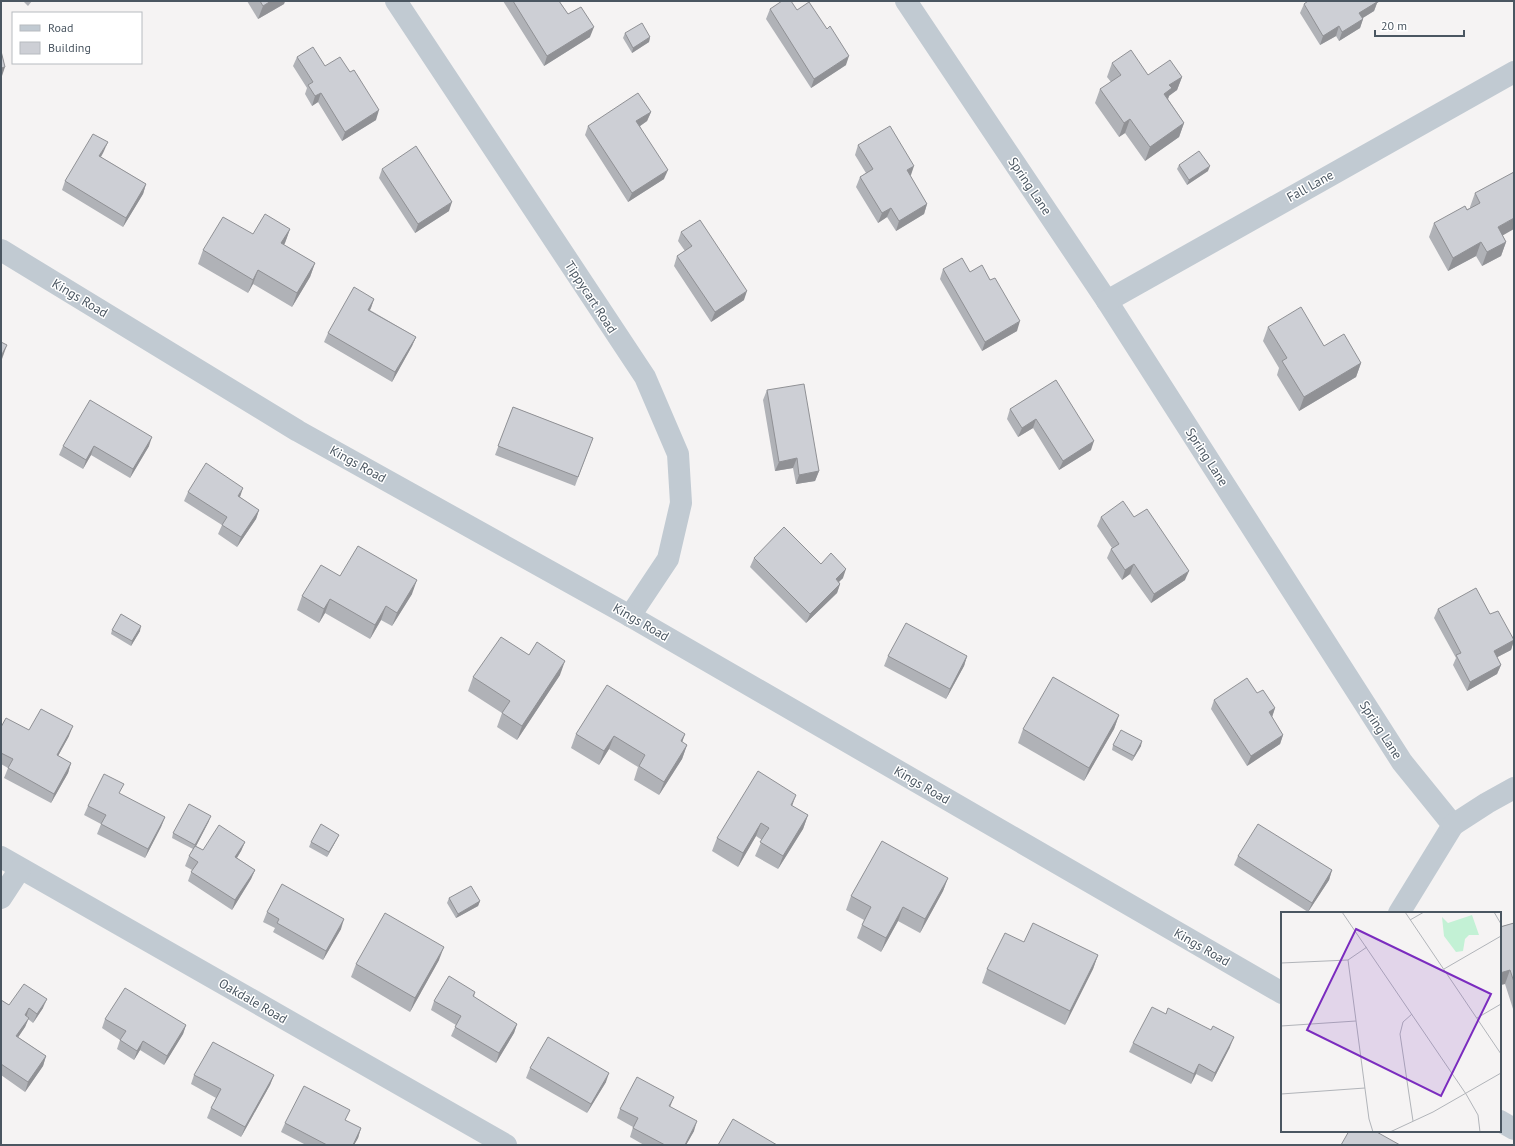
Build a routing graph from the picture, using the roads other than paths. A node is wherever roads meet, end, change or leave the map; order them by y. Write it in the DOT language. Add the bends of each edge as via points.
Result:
graph roads {
  1 [pos="396,1"];
  2 [pos="906,1"];
  3 [pos="1514,72"];
  4 [pos="1,250"];
  5 [pos="1107,300"];
  6 [pos="630,616"];
  7 [pos="1514,788"];
  8 [pos="1453,825"];
  9 [pos="1,857"];
  10 [pos="20,869"];
  11 [pos="1,898"];
  12 [pos="1400,912"];
  13 [pos="1281,992"];
  14 [pos="1501,1122"];
  15 [pos="1514,1129"];
  16 [pos="506,1145"];
  1 -- 6 [label="street, Tippycart Road" via="645,377 678,454 681,503 668,559"];
  2 -- 5 [label="street, Spring Lane"];
  3 -- 5 [label="street, Fall Lane"];
  4 -- 6 [label="street, Kings Road" via="298,431"];
  5 -- 8 [label="street, Spring Lane" via="1402,762"];
  6 -- 13 [label="street, Kings Road"];
  7 -- 8 [label="street"];
  8 -- 12 [label="street"];
  9 -- 10 [label="street, Oakdale Road"];
  10 -- 11 [label="street"];
  10 -- 16 [label="street, Oakdale Road"];
  14 -- 15 [label="street"];
}
